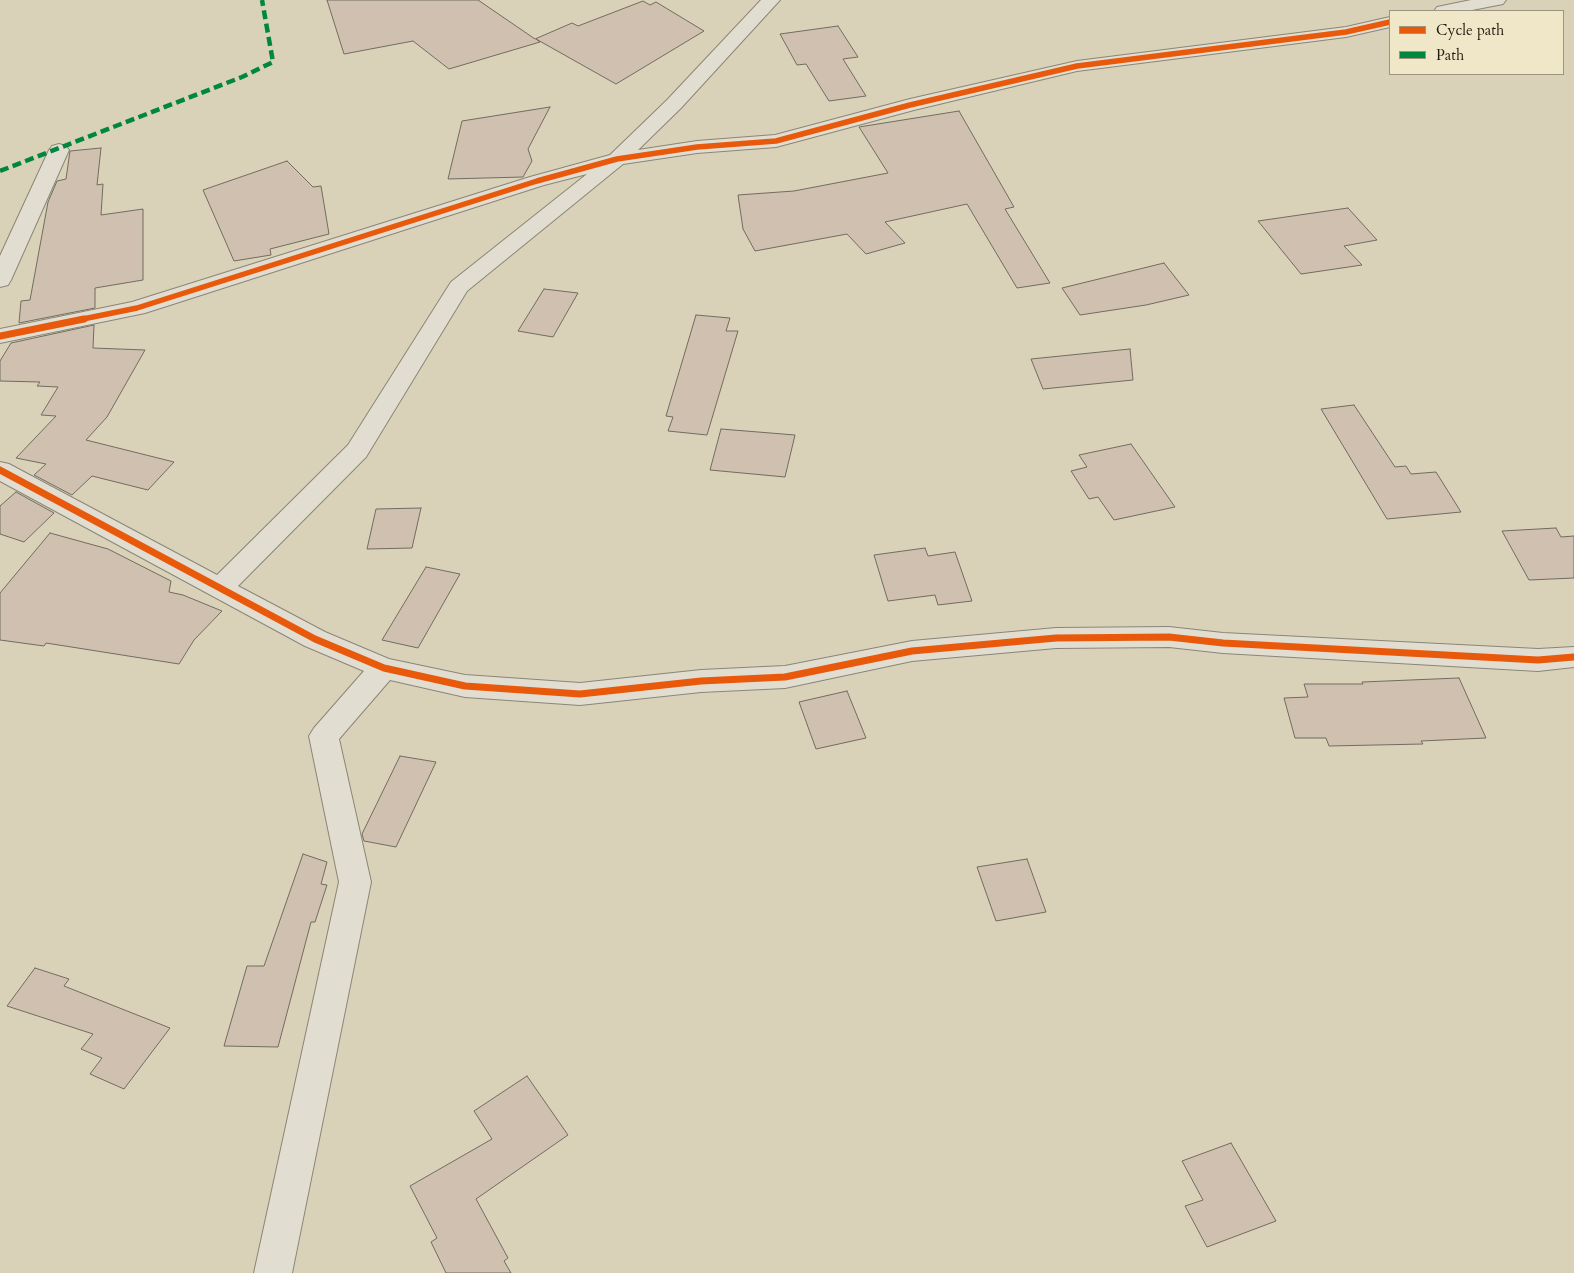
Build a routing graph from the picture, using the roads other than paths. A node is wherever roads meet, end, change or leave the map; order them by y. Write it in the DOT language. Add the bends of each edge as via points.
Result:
graph roads {
  1 [pos="771,0"];
  2 [pos="1496,0"];
  3 [pos="1448,10"];
  4 [pos="1389,22"];
  5 [pos="59,150"];
  6 [pos="617,159"];
  7 [pos="0,280"];
  8 [pos="0,336"];
  9 [pos="0,470"];
  10 [pos="220,588"];
  11 [pos="1574,658"];
  12 [pos="384,668"];
  13 [pos="272,1273"];
  1 -- 6 [label="street" via="674,104"];
  2 -- 3 [label="street"];
  4 -- 6 [label="street" via="1346,32 1077,66 910,105 776,141 697,147"];
  5 -- 7 [label="street"];
  6 -- 8 [label="street" via="537,181 138,308"];
  6 -- 10 [label="street" via="459,287 357,451"];
  9 -- 10 [label="street"];
  10 -- 12 [label="street" via="315,639"];
  11 -- 12 [label="street" via="1538,660 1223,643 1169,637 1056,638 912,651 785,677 701,681 580,694 465,686"];
  12 -- 13 [label="street" via="324,736 355,882"];
}
